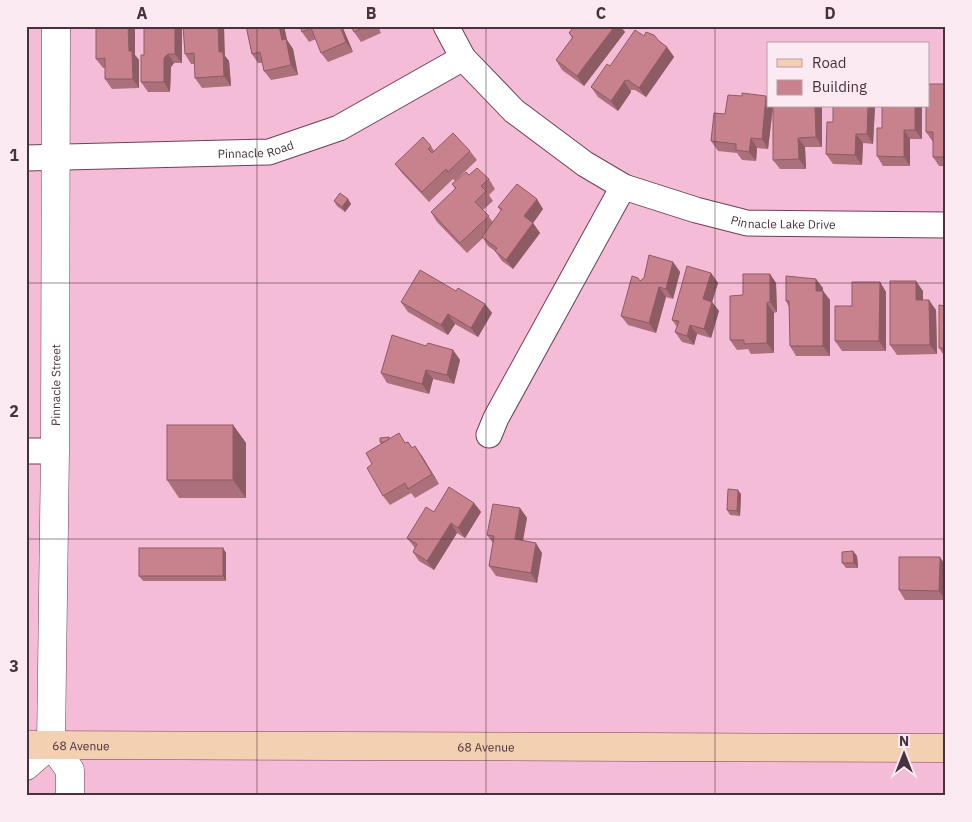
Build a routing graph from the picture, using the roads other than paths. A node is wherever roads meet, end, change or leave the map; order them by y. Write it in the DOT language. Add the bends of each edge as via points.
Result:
graph roads {
  1 [pos="56,26"];
  2 [pos="446,26"];
  3 [pos="463,58"];
  4 [pos="26,158"];
  5 [pos="57,158"];
  6 [pos="624,187"];
  7 [pos="946,226"];
  8 [pos="490,435"];
  9 [pos="26,451"];
  10 [pos="55,451"];
  11 [pos="39,745"];
  12 [pos="946,748"];
  13 [pos="26,766"];
  14 [pos="70,796"];
  1 -- 5 [label="street, Pinnacle Street"];
  2 -- 3 [label="street, Pinnacle Lake Drive"];
  3 -- 5 [label="street, Pinnacle Road" via="340,128 268,152"];
  3 -- 6 [label="street, Pinnacle Lake Drive" via="514,111 585,164"];
  4 -- 5 [label="street, Pinnacle Road"];
  5 -- 10 [label="street, Pinnacle Street"];
  6 -- 7 [label="street, Pinnacle Lake Drive" via="747,223"];
  6 -- 8 [label="street" via="501,409"];
  9 -- 10 [label="street"];
  10 -- 11 [label="street, Pinnacle Street"];
  11 -- 12 [label="main road, 68 Avenue"];
  11 -- 13 [label="street"];
  11 -- 14 [label="street" via="70,770"];
}
